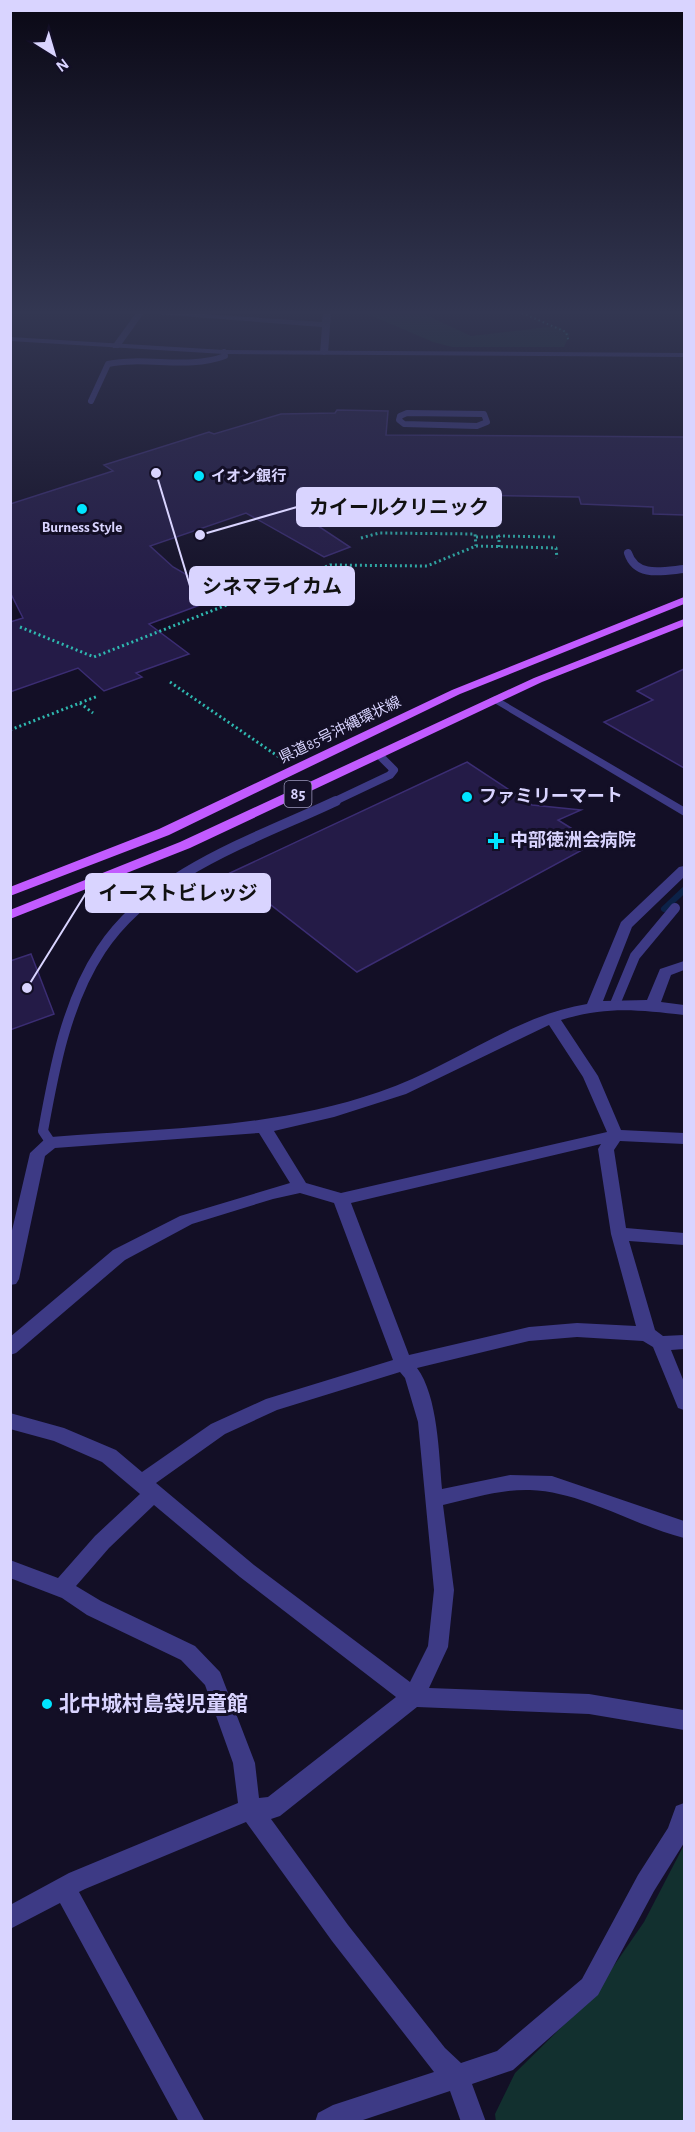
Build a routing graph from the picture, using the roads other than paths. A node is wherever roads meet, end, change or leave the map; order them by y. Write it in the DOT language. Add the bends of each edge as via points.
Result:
graph roads {
  1 [pos="420,412"];
  2 [pos="484,412"];
  3 [pos="407,413"];
  4 [pos="628,553"];
  5 [pos="684,569"];
  6 [pos="684,600"];
  7 [pos="684,622"];
  8 [pos="495,699"];
  9 [pos="379,755"];
  10 [pos="684,812"];
  11 [pos="684,870"];
  12 [pos="10,892"];
  13 [pos="675,908"];
  14 [pos="10,915"];
  15 [pos="684,965"];
  16 [pos="653,1003"];
  17 [pos="615,1004"];
  18 [pos="594,1005"];
  19 [pos="684,1010"];
  20 [pos="551,1017"];
  21 [pos="263,1126"];
  22 [pos="616,1135"];
  23 [pos="684,1138"];
  24 [pos="51,1143"];
  25 [pos="300,1187"];
  26 [pos="341,1198"];
  27 [pos="619,1234"];
  28 [pos="684,1239"];
  29 [pos="10,1279"];
  30 [pos="654,1339"];
  31 [pos="684,1342"];
  32 [pos="10,1348"];
  33 [pos="403,1364"];
  34 [pos="684,1403"];
  35 [pos="10,1421"];
  36 [pos="149,1487"];
  37 [pos="433,1499"];
  38 [pos="684,1529"];
  39 [pos="10,1569"];
  40 [pos="61,1589"];
  41 [pos="413,1697"];
  42 [pos="684,1720"];
  43 [pos="250,1809"];
  44 [pos="684,1814"];
  45 [pos="64,1888"];
  46 [pos="10,1918"];
  47 [pos="457,2076"];
  48 [pos="193,2121"];
  49 [pos="327,2121"];
  50 [pos="474,2121"];
  1 -- 3 [label="lane"];
  2 -- 3 [label="lane" via="486,424 466,426 404,424 400,416"];
  4 -- 5 [label="lane" via="631,563 642,570"];
  6 -- 12 [label="main road, 県道85号沖縄環状線 / 85" via="456,692 164,832"];
  7 -- 8 [label="main road, 85"];
  8 -- 9 [label="main road, 85"];
  8 -- 10 [label="street"];
  9 -- 14 [label="main road, 85" via="185,845"];
  9 -- 24 [label="lane" via="394,770 390,775 190,870 165,885 116,930 91,969 56,1063 44,1131"];
  11 -- 18 [label="street" via="626,925"];
  13 -- 17 [label="lane" via="635,956"];
  15 -- 16 [label="street" via="665,972"];
  16 -- 17 [label="street"];
  16 -- 19 [label="street"];
  17 -- 18 [label="street"];
  18 -- 20 [label="street"];
  20 -- 21 [label="street" via="422,1081 320,1116"];
  20 -- 22 [label="street" via="590,1076"];
  21 -- 24 [label="street" via="155,1138"];
  21 -- 25 [label="street"];
  22 -- 23 [label="street"];
  22 -- 26 [label="street"];
  22 -- 27 [label="street" via="606,1149"];
  24 -- 29 [label="street" via="38,1153"];
  25 -- 26 [label="street"];
  25 -- 32 [label="street" via="205,1213 153,1236 120,1255"];
  26 -- 33 [label="street"];
  27 -- 28 [label="street"];
  27 -- 30 [label="street"];
  30 -- 31 [label="street"];
  30 -- 33 [label="street" via="577,1330 529,1334"];
  30 -- 34 [label="street"];
  33 -- 36 [label="street" via="272,1404 218,1429"];
  33 -- 37 [label="street" via="413,1375 427,1422"];
  35 -- 36 [label="street" via="57,1434 109,1456"];
  36 -- 40 [label="street"];
  36 -- 41 [label="street" via="248,1571"];
  37 -- 38 [label="street" via="530,1481 563,1487 656,1523"];
  37 -- 41 [label="street" via="444,1590 438,1647"];
  39 -- 40 [label="street"];
  40 -- 43 [label="street" via="188,1653 213,1679 244,1763"];
  41 -- 42 [label="street" via="589,1704"];
  41 -- 43 [label="street" via="272,1808"];
  43 -- 45 [label="street"];
  43 -- 47 [label="street" via="360,1960 436,2057"];
  44 -- 47 [label="street" via="677,1834 590,1987 504,2061"];
  45 -- 46 [label="street"];
  45 -- 48 [label="street"];
  47 -- 49 [label="street"];
  47 -- 50 [label="street"];
}
